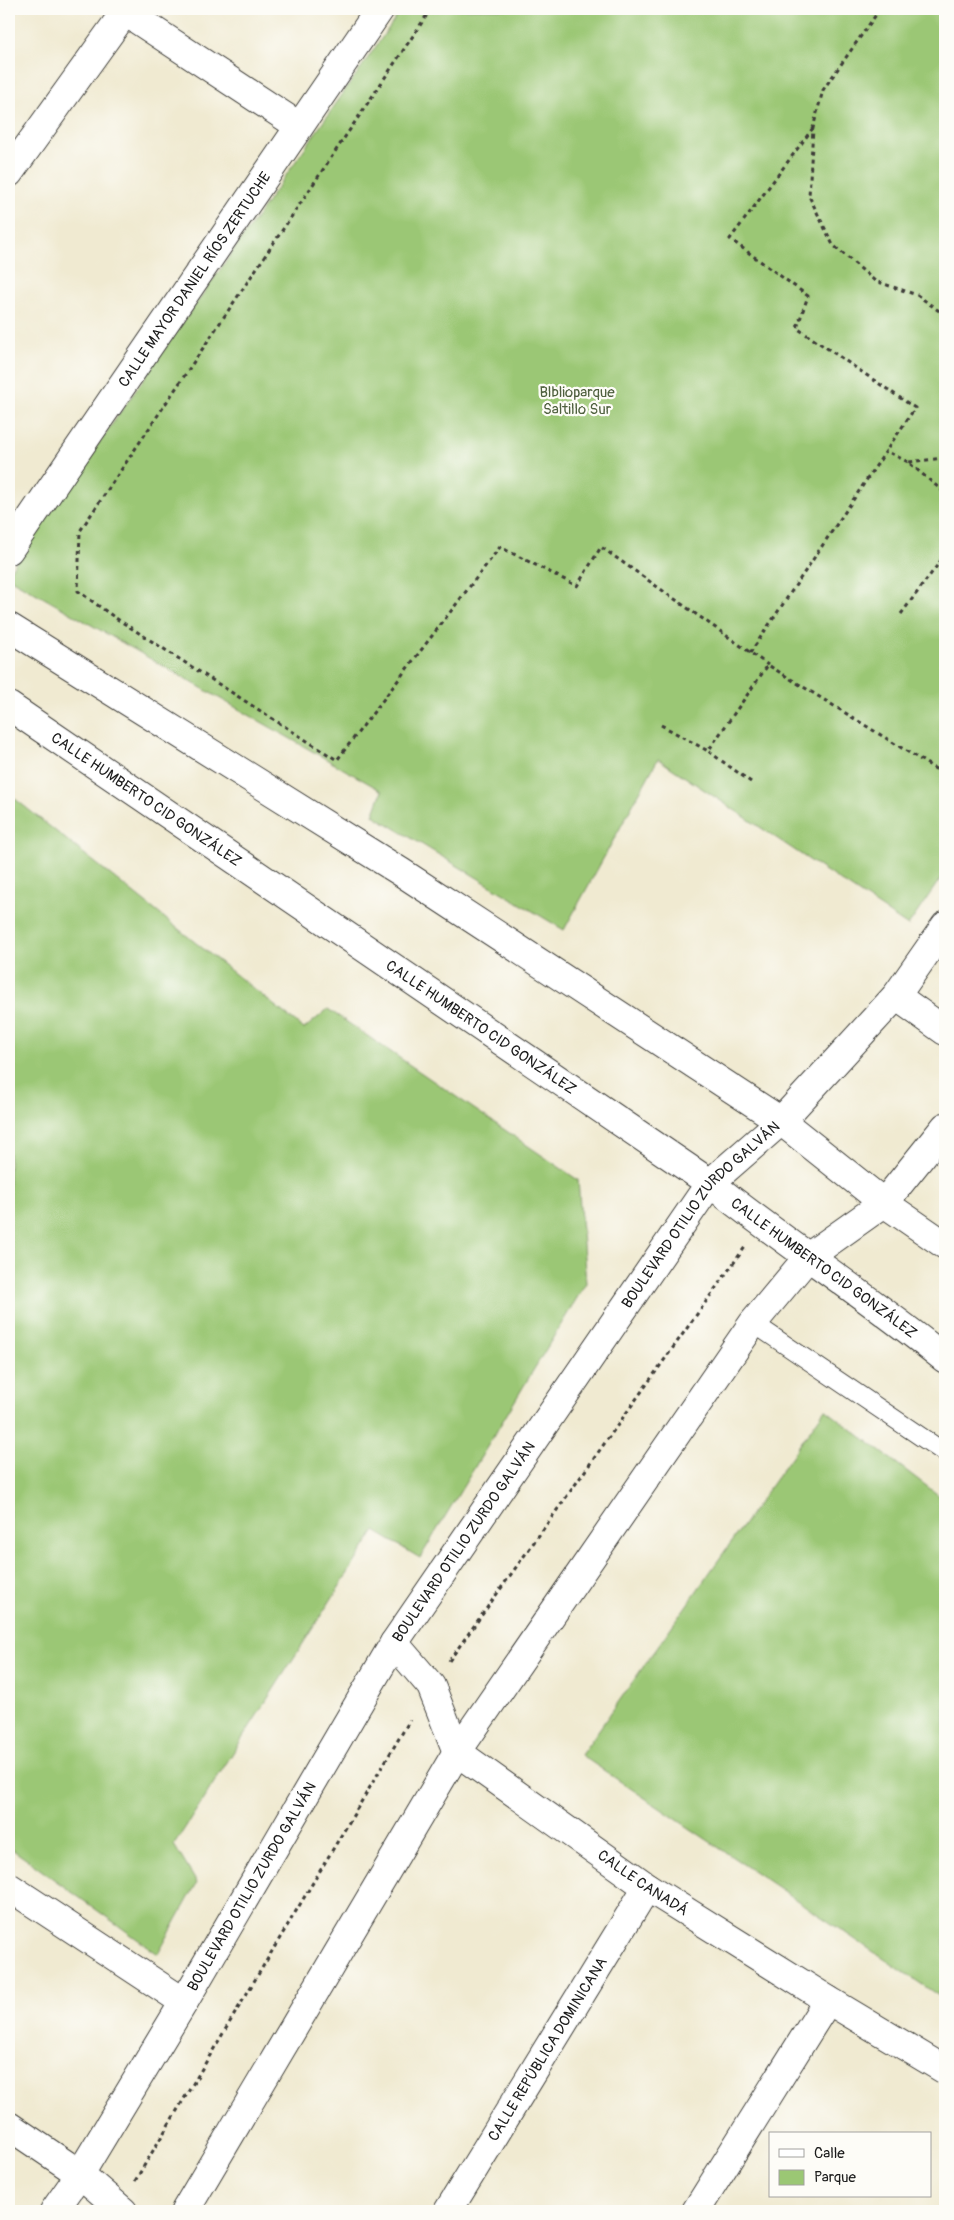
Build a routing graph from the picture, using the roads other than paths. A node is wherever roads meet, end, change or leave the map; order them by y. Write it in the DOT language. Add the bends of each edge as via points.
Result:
graph roads {
  1 [pos="380,9"];
  2 [pos="124,10"];
  3 [pos="299,126"];
  4 [pos="9,173"];
  5 [pos="9,550"];
  6 [pos="9,627"];
  7 [pos="9,706"];
  8 [pos="945,926"];
  9 [pos="896,996"];
  10 [pos="945,1031"];
  11 [pos="781,1121"];
  12 [pos="945,1127"];
  13 [pos="710,1183"];
  14 [pos="884,1203"];
  15 [pos="945,1245"];
  16 [pos="808,1257"];
  17 [pos="753,1323"];
  18 [pos="945,1359"];
  19 [pos="945,1453"];
  20 [pos="394,1642"];
  21 [pos="457,1752"];
  22 [pos="9,1887"];
  23 [pos="647,1887"];
  24 [pos="828,2000"];
  25 [pos="184,2002"];
  26 [pos="945,2070"];
  27 [pos="9,2126"];
  28 [pos="80,2174"];
  29 [pos="54,2211"];
  30 [pos="123,2211"];
  31 [pos="185,2211"];
  32 [pos="448,2211"];
  33 [pos="696,2211"];
  1 -- 3 [label="street, CALLE MAYOR DANIEL RÍOS ZERTUCHE"];
  2 -- 3 [label="street"];
  2 -- 4 [label="street"];
  3 -- 5 [label="street, CALLE MAYOR DANIEL RÍOS ZERTUCHE"];
  6 -- 11 [label="street" via="401,872"];
  7 -- 13 [label="street, CALLE HUMBERTO CID GONZÁLEZ"];
  8 -- 9 [label="street, BOULEVARD OTILIO ZURDO GALVÁN"];
  9 -- 10 [label="street"];
  9 -- 11 [label="street, BOULEVARD OTILIO ZURDO GALVÁN"];
  11 -- 13 [label="street, BOULEVARD OTILIO ZURDO GALVÁN"];
  11 -- 14 [label="street"];
  12 -- 14 [label="street"];
  13 -- 16 [label="street, CALLE HUMBERTO CID GONZÁLEZ"];
  13 -- 20 [label="street, BOULEVARD OTILIO ZURDO GALVÁN"];
  14 -- 15 [label="street"];
  14 -- 16 [label="street"];
  16 -- 17 [label="street"];
  16 -- 18 [label="street, CALLE HUMBERTO CID GONZÁLEZ"];
  17 -- 19 [label="lane"];
  17 -- 21 [label="street"];
  20 -- 21 [label="street" via="431,1686"];
  20 -- 25 [label="street, BOULEVARD OTILIO ZURDO GALVÁN"];
  21 -- 23 [label="street, CALLE CANADÁ"];
  21 -- 31 [label="street"];
  22 -- 25 [label="street"];
  23 -- 24 [label="street, CALLE CANADÁ"];
  23 -- 32 [label="street, CALLE REPÚBLICA DOMINICANA"];
  24 -- 26 [label="street, CALLE CANADÁ"];
  24 -- 33 [label="street"];
  25 -- 28 [label="street, BOULEVARD OTILIO ZURDO GALVÁN"];
  27 -- 28 [label="street"];
  28 -- 29 [label="street, BOULEVARD OTILIO ZURDO GALVÁN"];
  28 -- 30 [label="street"];
}
